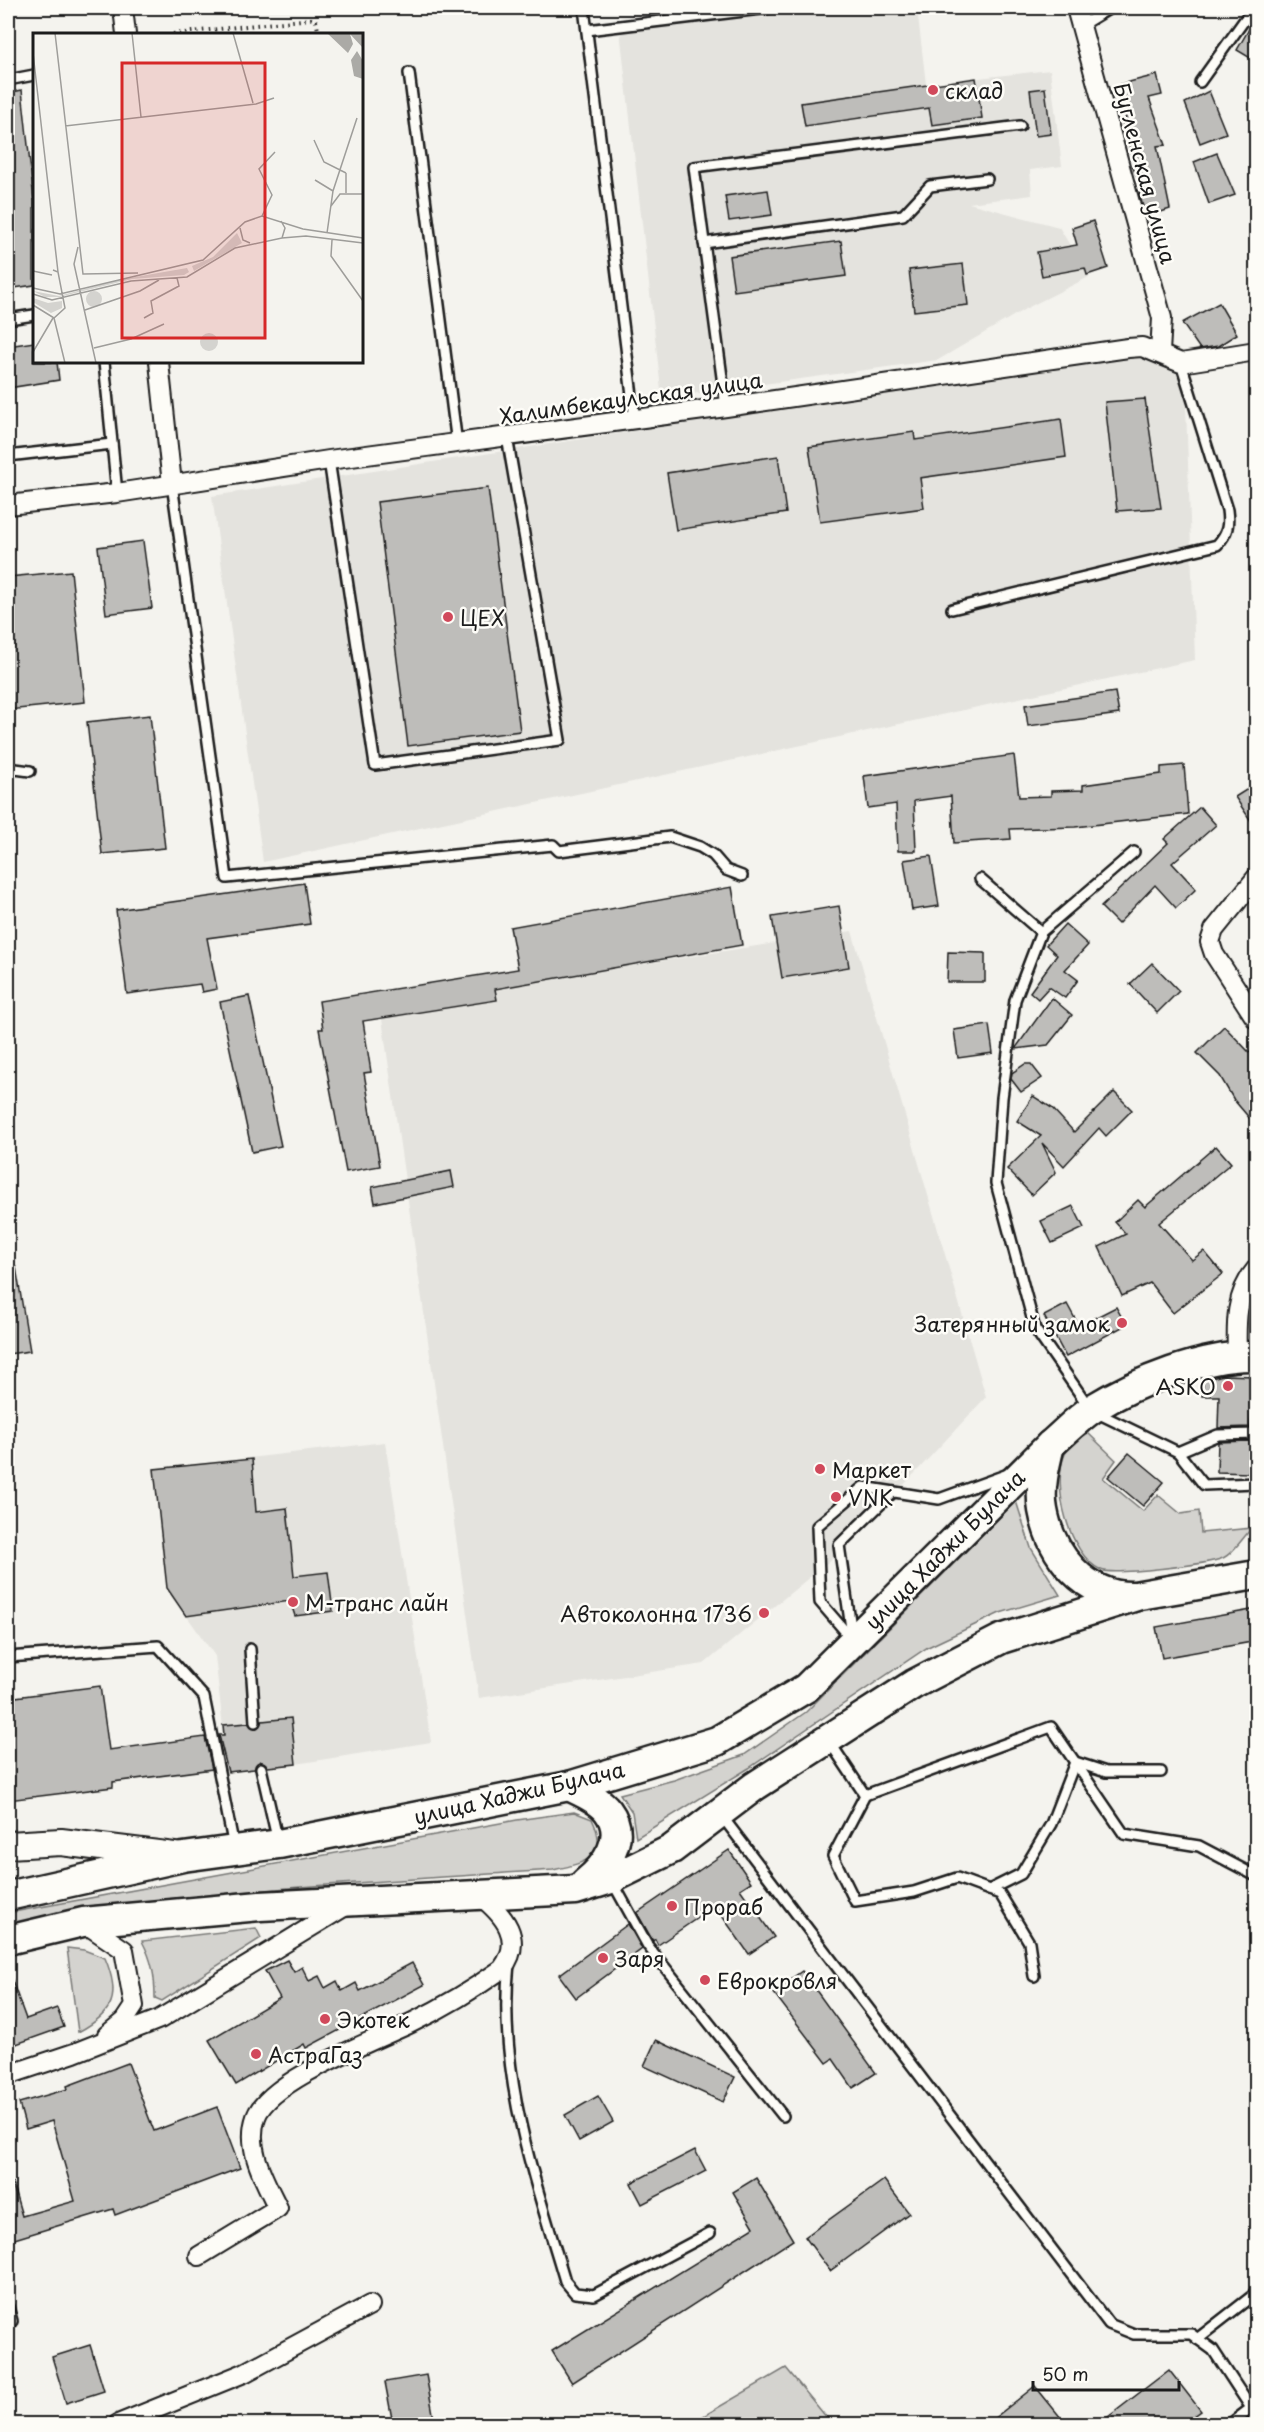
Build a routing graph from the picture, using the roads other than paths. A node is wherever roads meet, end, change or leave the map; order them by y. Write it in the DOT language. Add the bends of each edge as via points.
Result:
graph roads {
  1 [pos="123,8"];
  2 [pos="584,8"];
  3 [pos="769,8"];
  4 [pos="1110,8"];
  5 [pos="1253,8"];
  6 [pos="1079,16"];
  7 [pos="587,30"];
  8 [pos="126,33"];
  9 [pos="409,73"];
  10 [pos="33,75"];
  11 [pos="8,80"];
  12 [pos="1200,82"];
  13 [pos="1020,126"];
  14 [pos="987,179"];
  15 [pos="704,243"];
  16 [pos="33,315"];
  17 [pos="8,319"];
  18 [pos="1257,351"];
  19 [pos="1160,352"];
  20 [pos="104,363"];
  21 [pos="159,363"];
  22 [pos="1181,363"];
  23 [pos="726,407"];
  24 [pos="635,420"];
  25 [pos="507,437"];
  26 [pos="112,444"];
  27 [pos="457,444"];
  28 [pos="8,456"];
  29 [pos="329,460"];
  30 [pos="172,484"];
  31 [pos="117,493"];
  32 [pos="8,505"];
  33 [pos="952,609"];
  34 [pos="8,768"];
  35 [pos="30,771"];
  36 [pos="1134,852"];
  37 [pos="742,876"];
  38 [pos="1257,878"];
  39 [pos="980,879"];
  40 [pos="1041,932"];
  41 [pos="1257,1019"];
  42 [pos="1257,1269"];
  43 [pos="1247,1356"];
  44 [pos="1090,1410"];
  45 [pos="1257,1434"];
  46 [pos="1050,1445"];
  47 [pos="1178,1452"];
  48 [pos="1027,1467"];
  49 [pos="1257,1483"];
  50 [pos="893,1492"];
  51 [pos="1253,1573"];
  52 [pos="1140,1595"];
  53 [pos="853,1640"];
  54 [pos="250,1649"];
  55 [pos="8,1657"];
  56 [pos="255,1722"];
  57 [pos="828,1739"];
  58 [pos="1075,1762"];
  59 [pos="261,1768"];
  60 [pos="1161,1772"];
  61 [pos="568,1786"];
  62 [pos="865,1795"];
  63 [pos="719,1813"];
  64 [pos="61,1842"];
  65 [pos="279,1844"];
  66 [pos="8,1845"];
  67 [pos="234,1849"];
  68 [pos="183,1857"];
  69 [pos="1257,1876"];
  70 [pos="611,1879"];
  71 [pos="72,1882"];
  72 [pos="576,1890"];
  73 [pos="989,1890"];
  74 [pos="479,1895"];
  75 [pos="8,1896"];
  76 [pos="354,1901"];
  77 [pos="83,1922"];
  78 [pos="8,1940"];
  79 [pos="510,1958"];
  80 [pos="1034,1976"];
  81 [pos="74,2053"];
  82 [pos="8,2075"];
  83 [pos="783,2116"];
  84 [pos="710,2233"];
  85 [pos="199,2256"];
  86 [pos="1257,2293"];
  87 [pos="370,2305"];
  88 [pos="8,2307"];
  89 [pos="12,2321"];
  90 [pos="1197,2339"];
  91 [pos="1254,2407"];
  92 [pos="118,2424"];
  93 [pos="1230,2424"];
  1 -- 8 [label="street"];
  2 -- 7 [label="lane"];
  3 -- 7 [label="lane"];
  4 -- 6 [label="lane"];
  5 -- 12 [label="lane"];
  6 -- 19 [label="street, Бугленская улица" via="1162,318"];
  7 -- 24 [label="lane"];
  9 -- 27 [label="lane"];
  10 -- 11 [label="lane"];
  13 -- 15 [label="lane" via="694,167"];
  14 -- 15 [label="lane" via="930,186 903,215"];
  15 -- 23 [label="lane"];
  16 -- 17 [label="lane"];
  18 -- 22 [label="street"];
  19 -- 22 [label="street, Халимбекаульская улица"];
  19 -- 23 [label="street, Халимбекаульская улица" via="1142,346"];
  20 -- 26 [label="lane"];
  21 -- 30 [label="street"];
  22 -- 33 [label="lane" via="1227,510 1229,524 1222,540 1193,552"];
  23 -- 24 [label="street, Халимбекаульская улица"];
  24 -- 25 [label="street, Халимбекаульская улица"];
  25 -- 27 [label="street, Халимбекаульская улица"];
  25 -- 29 [label="lane" via="560,740 375,765"];
  26 -- 28 [label="lane"];
  26 -- 31 [label="lane"];
  27 -- 29 [label="street, Халимбекаульская улица"];
  29 -- 30 [label="street, Халимбекаульская улица"];
  30 -- 31 [label="street, Халимбекаульская улица"];
  30 -- 37 [label="lane" via="227,878 553,845 559,851 670,837 700,847 726,870"];
  31 -- 32 [label="street, Халимбекаульская улица"];
  34 -- 35 [label="lane"];
  36 -- 40 [label="lane"];
  38 -- 41 [label="street" via="1214,930 1210,942"];
  39 -- 40 [label="lane"];
  40 -- 44 [label="lane" via="1015,1000 996,1183 1035,1329"];
  42 -- 43 [label="street" via="1241,1295 1235,1321"];
  43 -- 44 [label="main road, улица Хаджи Булача" via="1175,1371"];
  44 -- 46 [label="main road, улица Хаджи Булача"];
  44 -- 47 [label="lane"];
  45 -- 47 [label="lane" via="1218,1435"];
  46 -- 48 [label="main road, улица Хаджи Булача"];
  46 -- 52 [label="main road" via="1043,1508 1050,1532 1066,1561 1079,1578 1095,1588 1115,1596"];
  47 -- 49 [label="lane" via="1204,1485"];
  48 -- 50 [label="lane" via="939,1499"];
  48 -- 53 [label="main road, улица Хаджи Булача"];
  50 -- 53 [label="lane" via="839,1545"];
  50 -- 53 [label="lane" via="863,1487 817,1526 820,1602"];
  51 -- 52 [label="main road"];
  52 -- 57 [label="main road" via="1001,1639 914,1684"];
  53 -- 61 [label="main road, улица Хаджи Булача" via="806,1688 717,1741"];
  54 -- 56 [label="lane"];
  55 -- 67 [label="lane" via="158,1646 204,1697"];
  57 -- 62 [label="lane"];
  57 -- 63 [label="main road"];
  58 -- 60 [label="lane" via="1106,1772"];
  58 -- 62 [label="lane" via="1051,1727"];
  58 -- 69 [label="lane" via="1124,1834 1199,1846"];
  58 -- 73 [label="lane" via="1051,1824 1021,1874"];
  59 -- 65 [label="lane"];
  61 -- 65 [label="main road, улица Хаджи Булача"];
  61 -- 72 [label="main road" via="608,1811 614,1825 612,1853 604,1867"];
  62 -- 73 [label="lane" via="833,1856 855,1901 915,1892 957,1878"];
  63 -- 70 [label="main road" via="672,1849"];
  63 -- 90 [label="lane" via="1109,2324 1134,2334 1191,2334"];
  64 -- 66 [label="main road"];
  64 -- 68 [label="main road"];
  64 -- 71 [label="main road"];
  65 -- 67 [label="main road, улица Хаджи Булача"];
  67 -- 68 [label="main road, улица Хаджи Булача"];
  68 -- 71 [label="main road, улица Хаджи Булача"];
  70 -- 72 [label="main road"];
  70 -- 83 [label="lane" via="648,1946"];
  71 -- 75 [label="main road, улица Хаджи Булача"];
  72 -- 74 [label="main road"];
  73 -- 80 [label="lane" via="1000,1894 1029,1942"];
  74 -- 76 [label="main road"];
  74 -- 79 [label="street" via="501,1913 507,1924"];
  76 -- 77 [label="main road"];
  76 -- 81 [label="street" via="160,2019"];
  77 -- 78 [label="main road"];
  77 -- 81 [label="street" via="124,1950 134,2006 124,2021"];
  79 -- 84 [label="lane" via="507,2022 519,2123 564,2281 575,2293 594,2295"];
  79 -- 85 [label="street" via="489,1978 430,2013 325,2063 270,2100 256,2115 254,2141 259,2168 278,2208"];
  81 -- 82 [label="street"];
  86 -- 90 [label="lane"];
  87 -- 92 [label="street" via="243,2373"];
  88 -- 89 [label="lane"];
  90 -- 91 [label="lane" via="1213,2350"];
  91 -- 93 [label="lane"];
}
